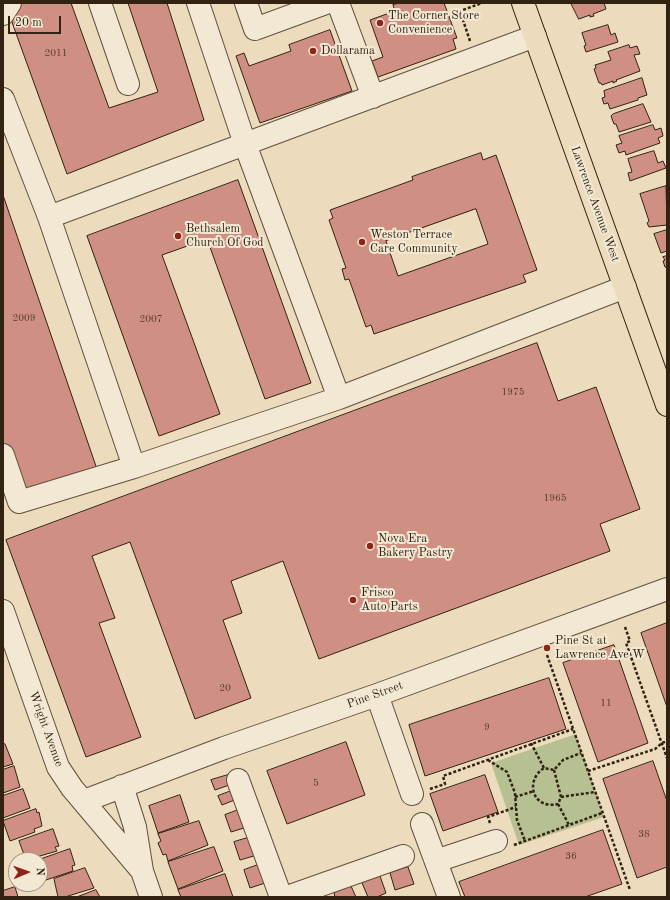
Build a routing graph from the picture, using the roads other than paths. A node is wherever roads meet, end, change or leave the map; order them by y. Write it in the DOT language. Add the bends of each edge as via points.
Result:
graph roads {
  1 [pos="10,3"];
  2 [pos="100,3"];
  3 [pos="198,3"];
  4 [pos="246,3"];
  5 [pos="326,3"];
  6 [pos="338,3"];
  7 [pos="523,3"];
  8 [pos="3,14"];
  9 [pos="535,36"];
  10 [pos="128,84"];
  11 [pos="373,97"];
  12 [pos="3,99"];
  13 [pos="245,144"];
  14 [pos="49,217"];
  15 [pos="625,287"];
  16 [pos="339,398"];
  17 [pos="667,405"];
  18 [pos="3,455"];
  19 [pos="134,467"];
  20 [pos="667,589"];
  21 [pos="3,611"];
  22 [pos="377,695"];
  23 [pos="238,780"];
  24 [pos="122,786"];
  25 [pos="419,792"];
  26 [pos="84,801"];
  27 [pos="422,824"];
  28 [pos="503,844"];
  29 [pos="403,856"];
  30 [pos="436,861"];
  31 [pos="142,872"];
  32 [pos="151,897"];
  33 [pos="281,897"];
  34 [pos="287,897"];
  35 [pos="449,897"];
  1 -- 8 [label="street"];
  2 -- 10 [label="street"];
  3 -- 13 [label="street"];
  4 -- 5 [label="street" via="255,29"];
  6 -- 11 [label="street"];
  7 -- 9 [label="main road, Lawrence Avenue West"];
  9 -- 11 [label="street"];
  9 -- 15 [label="main road, Lawrence Avenue West"];
  11 -- 13 [label="street"];
  12 -- 14 [label="street"];
  13 -- 14 [label="street"];
  13 -- 16 [label="street"];
  14 -- 19 [label="street"];
  15 -- 16 [label="street"];
  15 -- 17 [label="main road, Lawrence Avenue West"];
  16 -- 19 [label="street"];
  18 -- 19 [label="street" via="19,502"];
  20 -- 22 [label="street, Pine Street"];
  21 -- 26 [label="street, Wright Avenue" via="58,767"];
  22 -- 24 [label="street, Pine Street"];
  22 -- 25 [label="street"];
  23 -- 33 [label="street"];
  24 -- 26 [label="street, Pine Street"];
  24 -- 31 [label="street, Wright Avenue" via="135,827"];
  26 -- 31 [label="street, Wright Avenue"];
  27 -- 30 [label="street"];
  28 -- 30 [label="street"];
  29 -- 34 [label="street"];
  30 -- 35 [label="street"];
  31 -- 32 [label="street, Wright Avenue"];
}
